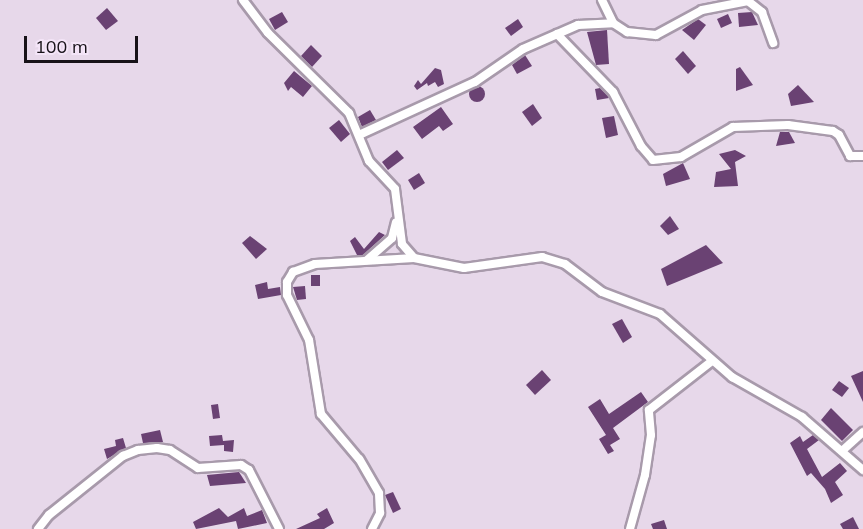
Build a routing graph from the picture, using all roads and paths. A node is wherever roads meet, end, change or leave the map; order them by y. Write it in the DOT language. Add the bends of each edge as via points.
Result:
graph roads {
  1 [pos="243,0"];
  2 [pos="602,0"];
  3 [pos="613,23"];
  4 [pos="556,33"];
  5 [pos="773,44"];
  6 [pos="360,135"];
  7 [pos="863,156"];
  8 [pos="398,213"];
  9 [pos="414,258"];
  10 [pos="367,260"];
  11 [pos="712,361"];
  12 [pos="863,432"];
  13 [pos="843,450"];
  14 [pos="863,470"];
  15 [pos="38,529"];
  16 [pos="279,529"];
  17 [pos="372,529"];
  18 [pos="630,529"];
  1 -- 6 [label="street" via="268,33 349,113"];
  2 -- 3 [label="street"];
  3 -- 4 [label="street" via="578,25"];
  3 -- 5 [label="street" via="627,32 656,35 702,10 748,1 762,12"];
  4 -- 6 [label="street" via="523,49 475,82"];
  4 -- 7 [label="street" via="613,92 641,146 653,160 681,157 733,127 788,125 833,131 850,156"];
  6 -- 8 [label="street" via="369,160 394,189"];
  8 -- 9 [label="street" via="403,248"];
  8 -- 10 [label="street" via="392,238"];
  9 -- 10 [label="street"];
  9 -- 11 [label="street" via="464,268 551,259 565,264 602,292 660,314"];
  10 -- 17 [label="street" via="315,264 294,272 287,282 287,295 309,340 321,414 359,459 379,493 380,513"];
  11 -- 13 [label="street" via="732,377 802,417"];
  11 -- 18 [label="street" via="649,410 651,435 645,475"];
  12 -- 13 [label="street"];
  13 -- 14 [label="street"];
  15 -- 16 [label="street" via="49,515 123,456 157,448 170,450 198,468 241,465 249,470"];
}
